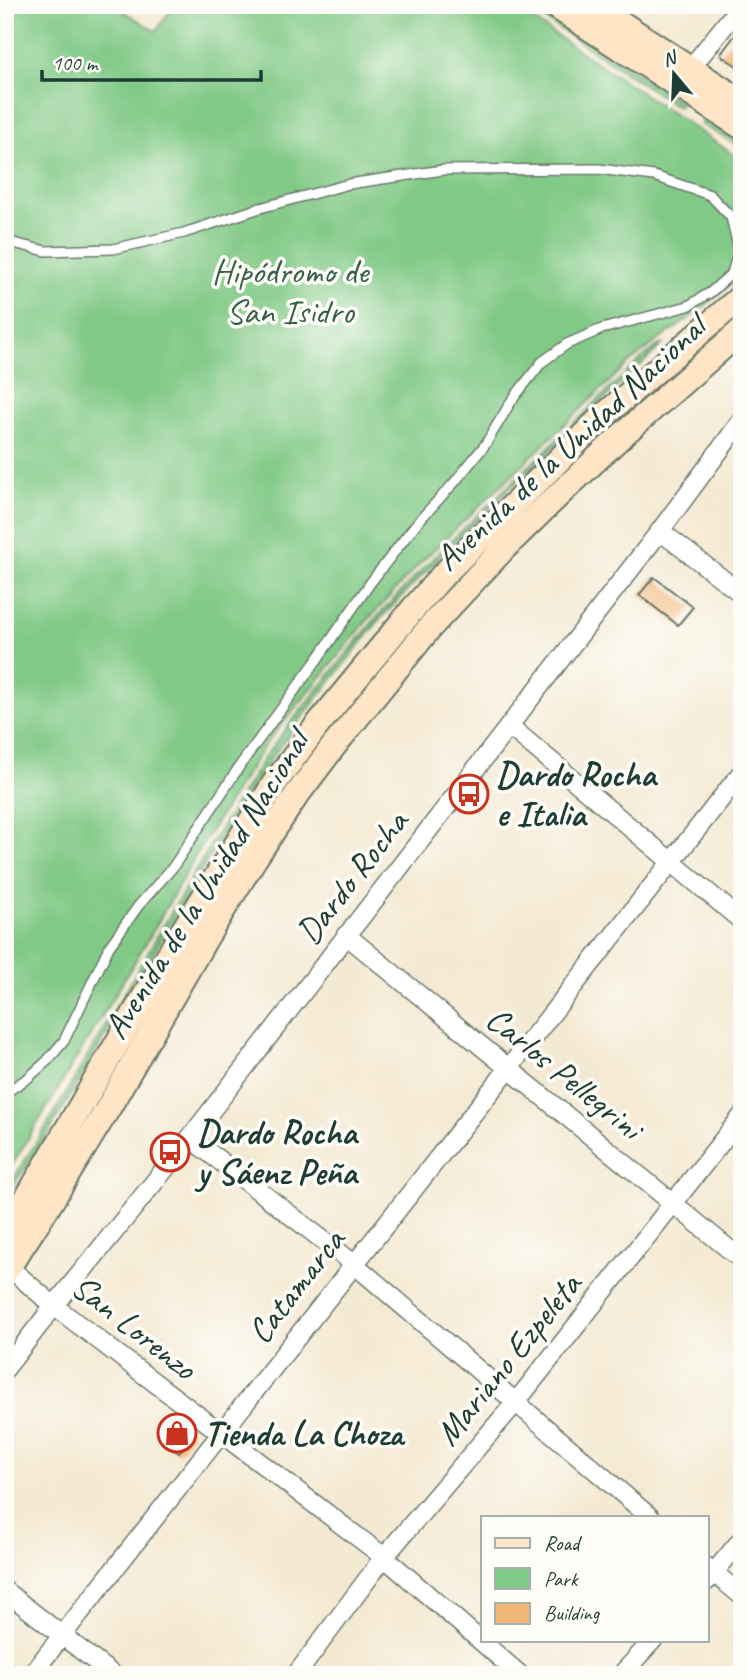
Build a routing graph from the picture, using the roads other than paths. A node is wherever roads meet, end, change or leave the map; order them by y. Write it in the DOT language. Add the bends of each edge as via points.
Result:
graph roads {
  1 [pos="554,5"];
  2 [pos="741,5"];
  3 [pos="592,13"];
  4 [pos="690,69"];
  5 [pos="742,102"];
  6 [pos="742,127"];
  7 [pos="731,217"];
  8 [pos="742,218"];
  9 [pos="5,242"];
  10 [pos="742,296"];
  11 [pos="742,330"];
  12 [pos="742,420"];
  13 [pos="660,531"];
  14 [pos="742,594"];
  15 [pos="509,726"];
  16 [pos="742,772"];
  17 [pos="671,862"];
  18 [pos="742,921"];
  19 [pos="346,936"];
  20 [pos="509,1068"];
  21 [pos="5,1093"];
  22 [pos="742,1116"];
  23 [pos="190,1138"];
  24 [pos="673,1204"];
  25 [pos="5,1231"];
  26 [pos="742,1260"];
  27 [pos="354,1264"];
  28 [pos="6,1268"];
  29 [pos="54,1306"];
  30 [pos="5,1369"];
  31 [pos="516,1402"];
  32 [pos="220,1432"];
  33 [pos="649,1516"];
  34 [pos="742,1539"];
  35 [pos="384,1557"];
  36 [pos="709,1573"];
  37 [pos="5,1591"];
  38 [pos="742,1596"];
  39 [pos="62,1636"];
  40 [pos="481,1641"];
  41 [pos="482,1642"];
  42 [pos="651,1642"];
  43 [pos="31,1675"];
  44 [pos="113,1675"];
  45 [pos="296,1675"];
  46 [pos="520,1675"];
  47 [pos="621,1675"];
  1 -- 3 [label="main road"];
  2 -- 4 [label="street"];
  3 -- 4 [label="main road"];
  3 -- 6 [label="main road"];
  4 -- 5 [label="main road"];
  7 -- 8 [label="lane"];
  7 -- 9 [label="lane" via="710,195 654,176 599,169 443,170 349,184 113,249 46,251"];
  7 -- 21 [label="lane" via="739,250 732,273 711,292 688,306 602,329 567,344 542,362 485,445 371,582 173,867 109,947 64,1041 28,1078"];
  10 -- 25 [label="main road, Avenida de la Unidad Nacional" via="600,419 461,557 316,727 274,784 181,934"];
  11 -- 28 [label="main road, Avenida de la Unidad Nacional" via="504,548 431,626 332,747 255,858 51,1203"];
  12 -- 13 [label="street, Dardo Rocha"];
  13 -- 14 [label="street"];
  13 -- 15 [label="street, Dardo Rocha"];
  15 -- 17 [label="street"];
  15 -- 19 [label="street, Dardo Rocha"];
  16 -- 17 [label="street, Catamarca"];
  17 -- 18 [label="street"];
  17 -- 20 [label="street, Catamarca"];
  19 -- 20 [label="street, Carlos Pellegrini"];
  19 -- 23 [label="street, Dardo Rocha"];
  20 -- 24 [label="street, Carlos Pellegrini"];
  20 -- 27 [label="street, Catamarca"];
  22 -- 24 [label="street, Mariano Ezpeleta"];
  23 -- 27 [label="street"];
  23 -- 29 [label="street, Dardo Rocha"];
  24 -- 26 [label="street, Carlos Pellegrini"];
  24 -- 31 [label="street, Mariano Ezpeleta"];
  27 -- 31 [label="street"];
  27 -- 32 [label="street, Catamarca"];
  28 -- 29 [label="street, San Lorenzo"];
  29 -- 30 [label="street, Dardo Rocha"];
  29 -- 32 [label="street, San Lorenzo"];
  31 -- 33 [label="street"];
  31 -- 35 [label="street, Mariano Ezpeleta"];
  32 -- 35 [label="street, San Lorenzo"];
  32 -- 39 [label="street, Catamarca"];
  34 -- 36 [label="street"];
  35 -- 40 [label="street, San Lorenzo"];
  35 -- 45 [label="street, Mariano Ezpeleta"];
  36 -- 38 [label="street"];
  37 -- 39 [label="street"];
  39 -- 43 [label="street, Catamarca"];
  39 -- 44 [label="street"];
  41 -- 46 [label="street, San Lorenzo"];
  42 -- 47 [label="street"];
}
